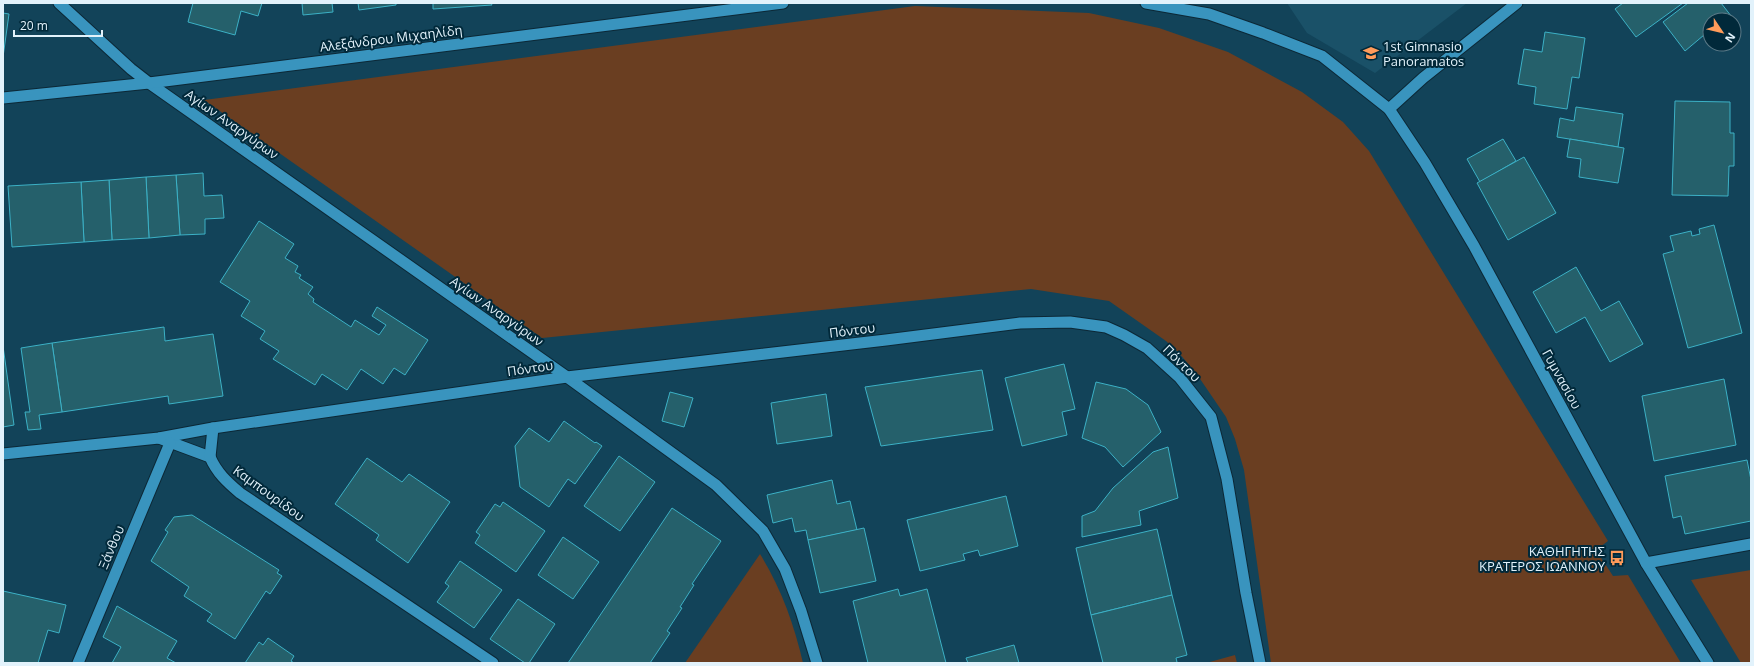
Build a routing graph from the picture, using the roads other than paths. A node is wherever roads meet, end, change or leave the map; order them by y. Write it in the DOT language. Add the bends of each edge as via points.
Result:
graph roads {
  1 [pos="59,3"];
  2 [pos="783,3"];
  3 [pos="1146,3"];
  4 [pos="1518,3"];
  5 [pos="149,83"];
  6 [pos="3,98"];
  7 [pos="1390,109"];
  8 [pos="567,377"];
  9 [pos="213,428"];
  10 [pos="159,438"];
  11 [pos="170,443"];
  12 [pos="3,454"];
  13 [pos="210,457"];
  14 [pos="1751,544"];
  15 [pos="1646,563"];
  16 [pos="78,663"];
  17 [pos="493,663"];
  18 [pos="817,663"];
  19 [pos="1260,663"];
  20 [pos="1708,663"];
  1 -- 5 [label="street, Αγίων Αναργύρων"];
  2 -- 5 [label="street, Aλεξάνδρου Mιχαηλίδη"];
  3 -- 7 [label="street" via="1209,14 1322,56"];
  4 -- 7 [label="street" via="1424,78"];
  5 -- 6 [label="street, Aλεξάνδρου Mιχαηλίδη"];
  5 -- 8 [label="street, Αγίων Αναργύρων"];
  7 -- 15 [label="street, Γυμνασίου" via="1474,246"];
  8 -- 9 [label="street, Πόντου"];
  8 -- 18 [label="street, Αγίων Αναργύρων" via="716,485 763,531 785,569"];
  8 -- 19 [label="street, Πόντου" via="1020,323 1070,322 1106,327 1147,348 1180,378 1211,417 1227,479"];
  9 -- 10 [label="street, Πόντου"];
  9 -- 13 [label="street"];
  10 -- 11 [label="street"];
  10 -- 12 [label="street"];
  11 -- 13 [label="street"];
  11 -- 16 [label="street, Ξάνθου"];
  13 -- 17 [label="street, Καμπουρίδου" via="215,469 240,493"];
  14 -- 15 [label="street"];
  15 -- 20 [label="street, Γυμνασίου"];
}
